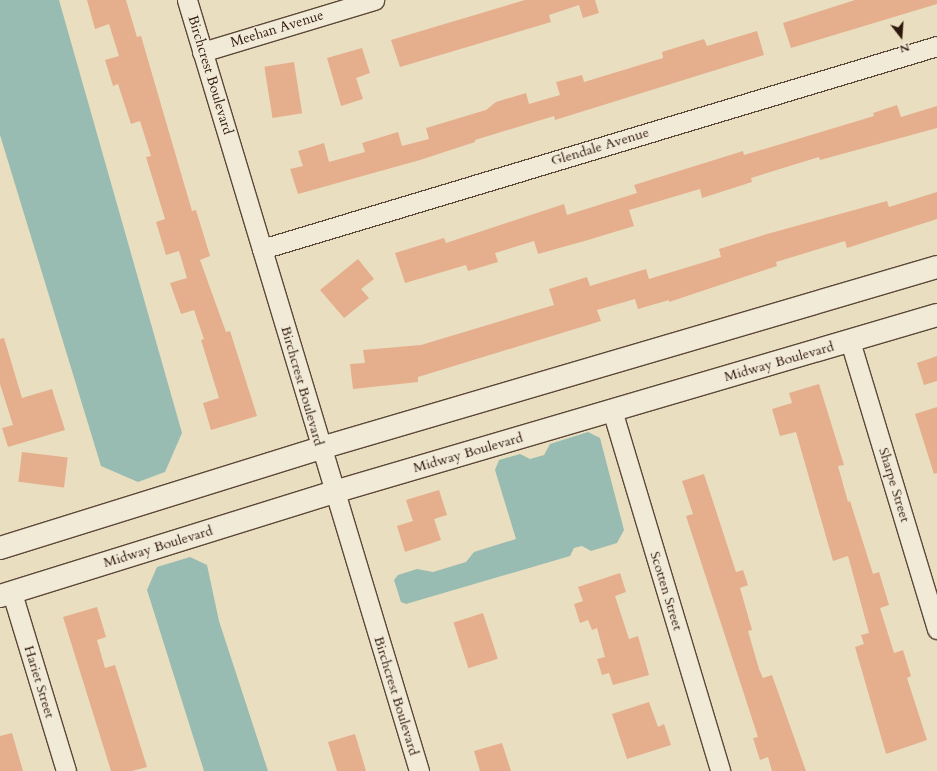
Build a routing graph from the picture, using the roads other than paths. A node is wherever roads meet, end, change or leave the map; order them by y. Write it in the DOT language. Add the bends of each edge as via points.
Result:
graph roads {
  1 [pos="187,0"];
  2 [pos="374,0"];
  3 [pos="937,46"];
  4 [pos="202,52"];
  5 [pos="262,249"];
  6 [pos="937,267"];
  7 [pos="937,315"];
  8 [pos="850,341"];
  9 [pos="612,410"];
  10 [pos="321,448"];
  11 [pos="334,492"];
  12 [pos="0,548"];
  13 [pos="6,595"];
  14 [pos="937,629"];
  15 [pos="66,771"];
  16 [pos="419,771"];
  17 [pos="720,771"];
  1 -- 4 [label="street, Birchcrest Boulevard"];
  2 -- 4 [label="street, Meehan Avenue"];
  3 -- 5 [label="street, Glendale Avenue"];
  4 -- 5 [label="street, Birchcrest Boulevard"];
  5 -- 10 [label="street, Birchcrest Boulevard"];
  6 -- 10 [label="street"];
  7 -- 8 [label="street, Midway Boulevard"];
  8 -- 9 [label="street, Midway Boulevard"];
  8 -- 14 [label="street, Sharpe Street"];
  9 -- 11 [label="street, Midway Boulevard"];
  9 -- 17 [label="street, Scotten Street"];
  10 -- 11 [label="street, Birchcrest Boulevard"];
  10 -- 12 [label="street"];
  11 -- 13 [label="street, Midway Boulevard"];
  11 -- 16 [label="street, Birchcrest Boulevard"];
  13 -- 15 [label="street, Hariet Street"];
}
